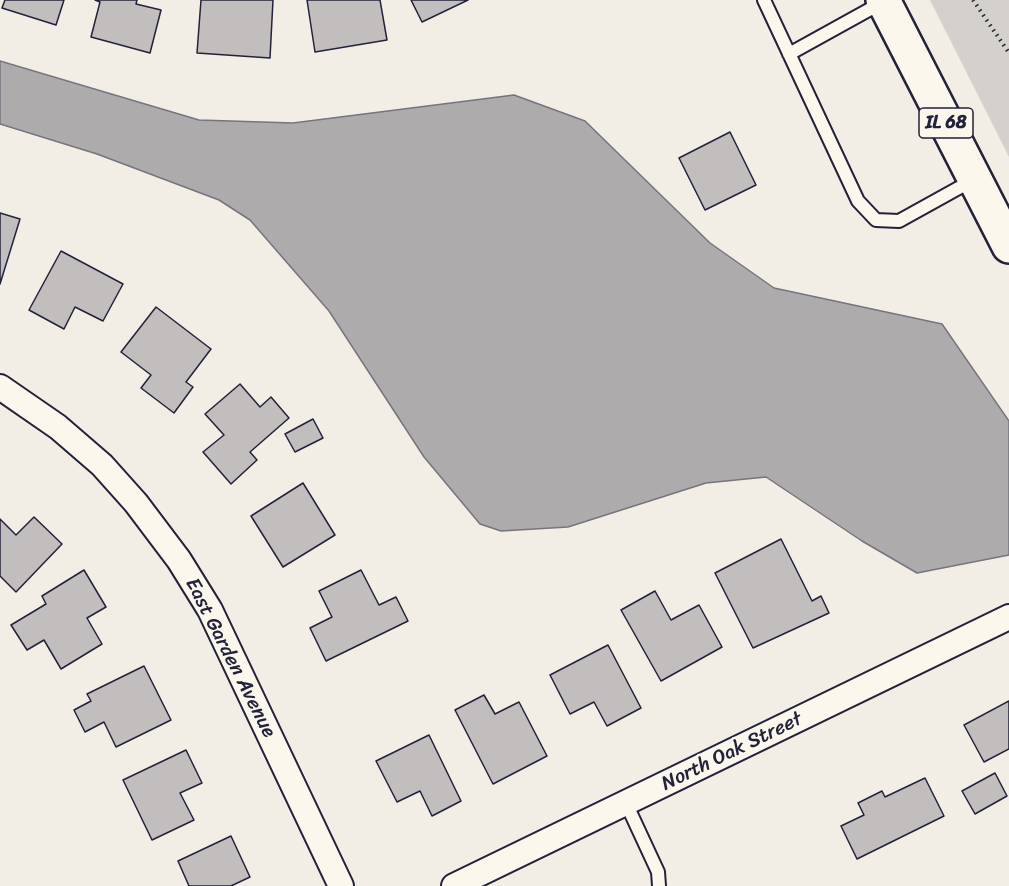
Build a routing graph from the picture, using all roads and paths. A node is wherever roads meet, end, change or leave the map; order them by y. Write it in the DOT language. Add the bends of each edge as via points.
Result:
graph roads {
  1 [pos="764,0"];
  2 [pos="884,0"];
  3 [pos="973,0"];
  4 [pos="1009,53"];
  5 [pos="789,54"];
  6 [pos="975,179"];
  7 [pos="1009,246"];
  8 [pos="0,387"];
  9 [pos="1009,617"];
  10 [pos="626,803"];
  11 [pos="341,886"];
  12 [pos="454,886"];
  13 [pos="659,886"];
  1 -- 5 [label="lane"];
  2 -- 5 [label="lane"];
  2 -- 6 [label="main road, IL 68"];
  3 -- 4 [label="path"];
  5 -- 6 [label="lane" via="858,201 876,220 898,221"];
  6 -- 7 [label="main road, IL 68"];
  8 -- 11 [label="street, East Garden Avenue" via="58,427 102,465 179,560 210,610"];
  9 -- 10 [label="street, North Oak Street"];
  10 -- 12 [label="street, North Oak Street"];
  10 -- 13 [label="lane" via="658,872"];
}
